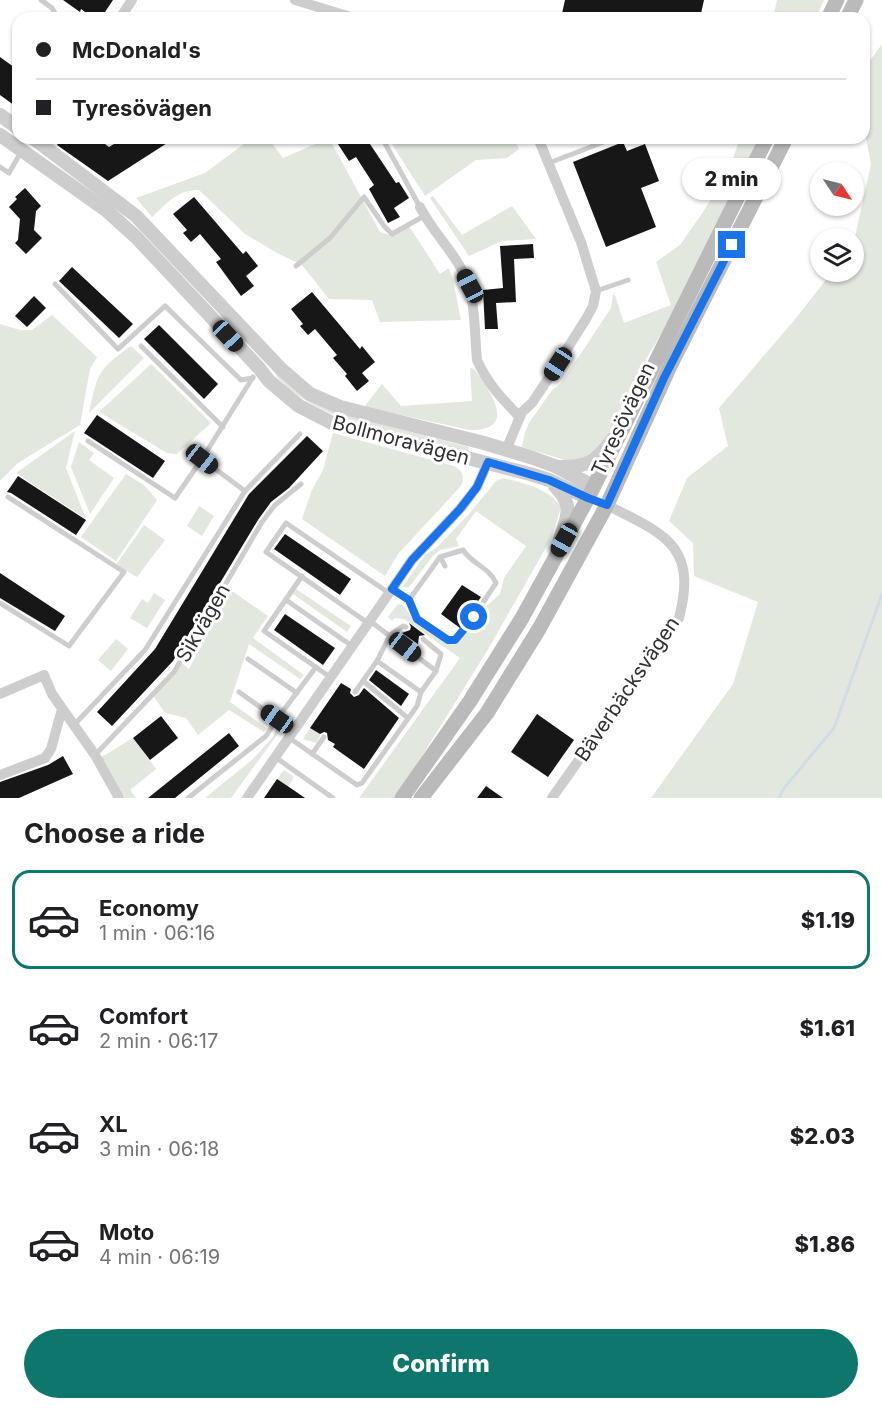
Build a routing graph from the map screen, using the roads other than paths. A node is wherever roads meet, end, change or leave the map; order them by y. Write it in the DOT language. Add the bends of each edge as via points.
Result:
graph roads {
  1 [pos="41,0"];
  2 [pos="295,0"];
  3 [pos="54,12"];
  4 [pos="334,12"];
  5 [pos="12,144"];
  6 [pos="27,144"];
  7 [pos="40,144"];
  8 [pos="385,144"];
  9 [pos="541,144"];
  10 [pos="598,144"];
  11 [pos="764,144"];
  12 [pos="783,144"];
  13 [pos="22,151"];
  14 [pos="549,163"];
  15 [pos="0,167"];
  16 [pos="422,211"];
  17 [pos="296,266"];
  18 [pos="628,280"];
  19 [pos="55,284"];
  20 [pos="596,291"];
  21 [pos="141,346"];
  22 [pos="270,356"];
  23 [pos="256,373"];
  24 [pos="520,417"];
  25 [pos="624,424"];
  26 [pos="223,427"];
  27 [pos="300,434"];
  28 [pos="88,441"];
  29 [pos="506,450"];
  30 [pos="202,459"];
  31 [pos="488,462"];
  32 [pos="555,466"];
  33 [pos="549,480"];
  34 [pos="300,484"];
  35 [pos="245,491"];
  36 [pos="591,492"];
  37 [pos="8,497"];
  38 [pos="607,505"];
  39 [pos="440,557"];
  40 [pos="553,560"];
  41 [pos="445,566"];
  42 [pos="302,576"];
  43 [pos="390,591"];
  44 [pos="286,600"];
  45 [pos="409,600"];
  46 [pos="0,603"];
  47 [pos="369,622"];
  48 [pos="406,627"];
  49 [pos="390,635"];
  50 [pos="423,639"];
  51 [pos="352,646"];
  52 [pos="248,659"];
  53 [pos="377,661"];
  54 [pos="316,667"];
  55 [pos="436,671"];
  56 [pos="330,676"];
  57 [pos="363,681"];
  58 [pos="239,692"];
  59 [pos="355,692"];
  60 [pos="421,692"];
  61 [pos="297,693"];
  62 [pos="0,694"];
  63 [pos="62,709"];
  64 [pos="408,718"];
  65 [pos="277,719"];
  66 [pos="74,725"];
  67 [pos="290,734"];
  68 [pos="324,737"];
  69 [pos="312,754"];
  70 [pos="95,755"];
  71 [pos="274,757"];
  72 [pos="0,775"];
  73 [pos="119,798"];
  74 [pos="188,798"];
  75 [pos="247,798"];
  76 [pos="333,798"];
  77 [pos="402,798"];
  78 [pos="422,798"];
  79 [pos="552,798"];
  1 -- 3 [label="lane"];
  2 -- 4 [label="street"];
  5 -- 13 [label="street, Bollmoravägen"];
  6 -- 13 [label="street"];
  7 -- 22 [label="street, Bollmoravägen" via="136,216"];
  8 -- 16 [label="lane"];
  9 -- 14 [label="street"];
  10 -- 14 [label="lane"];
  11 -- 25 [label="main road, Tyresövägen"];
  12 -- 38 [label="main road, Tyresövägen" via="671,364"];
  13 -- 15 [label="lane" via="9,173"];
  13 -- 23 [label="street, Bollmoravägen" via="106,210 136,237"];
  14 -- 20 [label="street"];
  16 -- 17 [label="lane" via="392,234 364,197 330,238"];
  16 -- 24 [label="street" via="470,286 480,368 495,393"];
  18 -- 20 [label="lane"];
  19 -- 23 [label="lane" via="117,349 165,306 241,380"];
  20 -- 24 [label="street" via="586,319"];
  21 -- 26 [label="lane"];
  22 -- 23 [label="street"];
  22 -- 29 [label="street, Bollmoravägen" via="310,394 340,407"];
  23 -- 26 [label="lane"];
  23 -- 31 [label="street, Bollmoravägen" via="299,406 334,424"];
  24 -- 29 [label="street"];
  25 -- 32 [label="street, Bollmoravägen" via="590,464"];
  25 -- 36 [label="main road, Tyresövägen"];
  26 -- 30 [label="lane"];
  27 -- 35 [label="lane, Sikvägen"];
  28 -- 30 [label="lane" via="175,498"];
  29 -- 31 [label="street"];
  29 -- 32 [label="street, Bollmoravägen"];
  30 -- 35 [label="lane"];
  31 -- 33 [label="street, Bollmoravägen"];
  31 -- 43 [label="street" via="477,487 412,560"];
  32 -- 36 [label="street, Bollmoravägen"];
  33 -- 36 [label="street, Bollmoravägen"];
  33 -- 40 [label="street" via="562,493 569,512"];
  34 -- 70 [label="lane, Sikvägen" via="262,522 174,672"];
  35 -- 66 [label="lane, Sikvägen" via="145,650"];
  36 -- 38 [label="main road"];
  36 -- 40 [label="main road, Tyresövägen"];
  37 -- 46 [label="lane" via="124,572 69,646"];
  38 -- 78 [label="main road, Tyresövägen" via="540,629 487,713"];
  38 -- 79 [label="street, Bäverbäcksvägen" via="665,536 679,555 685,595 679,618"];
  39 -- 41 [label="lane"];
  39 -- 45 [label="lane" via="421,589"];
  39 -- 45 [label="lane" via="463,550 470,560 492,574 496,583 462,634 448,640 417,619"];
  40 -- 77 [label="main road, Tyresövägen" via="470,701"];
  42 -- 43 [label="lane" via="266,552 286,523"];
  42 -- 44 [label="lane"];
  42 -- 47 [label="lane"];
  43 -- 45 [label="lane"];
  43 -- 47 [label="street"];
  44 -- 51 [label="lane"];
  44 -- 54 [label="lane" via="264,631"];
  47 -- 49 [label="lane"];
  47 -- 51 [label="street"];
  48 -- 49 [label="lane"];
  49 -- 53 [label="lane"];
  49 -- 55 [label="lane"];
  50 -- 55 [label="lane" via="441,654"];
  51 -- 56 [label="street"];
  52 -- 61 [label="lane"];
  53 -- 57 [label="lane"];
  53 -- 60 [label="lane"];
  54 -- 56 [label="lane"];
  54 -- 61 [label="lane"];
  55 -- 60 [label="lane"];
  56 -- 67 [label="street"];
  57 -- 59 [label="lane"];
  57 -- 64 [label="lane"];
  58 -- 65 [label="lane"];
  60 -- 64 [label="lane"];
  61 -- 65 [label="lane"];
  62 -- 63 [label="street" via="44,675"];
  63 -- 66 [label="street"];
  63 -- 72 [label="street" via="45,758"];
  64 -- 69 [label="lane" via="362,783 353,783"];
  65 -- 67 [label="lane"];
  65 -- 74 [label="lane" via="266,736"];
  66 -- 70 [label="street"];
  67 -- 69 [label="lane"];
  67 -- 71 [label="street"];
  68 -- 69 [label="lane"];
  70 -- 73 [label="street"];
  71 -- 75 [label="street"];
  71 -- 76 [label="lane"];
}
